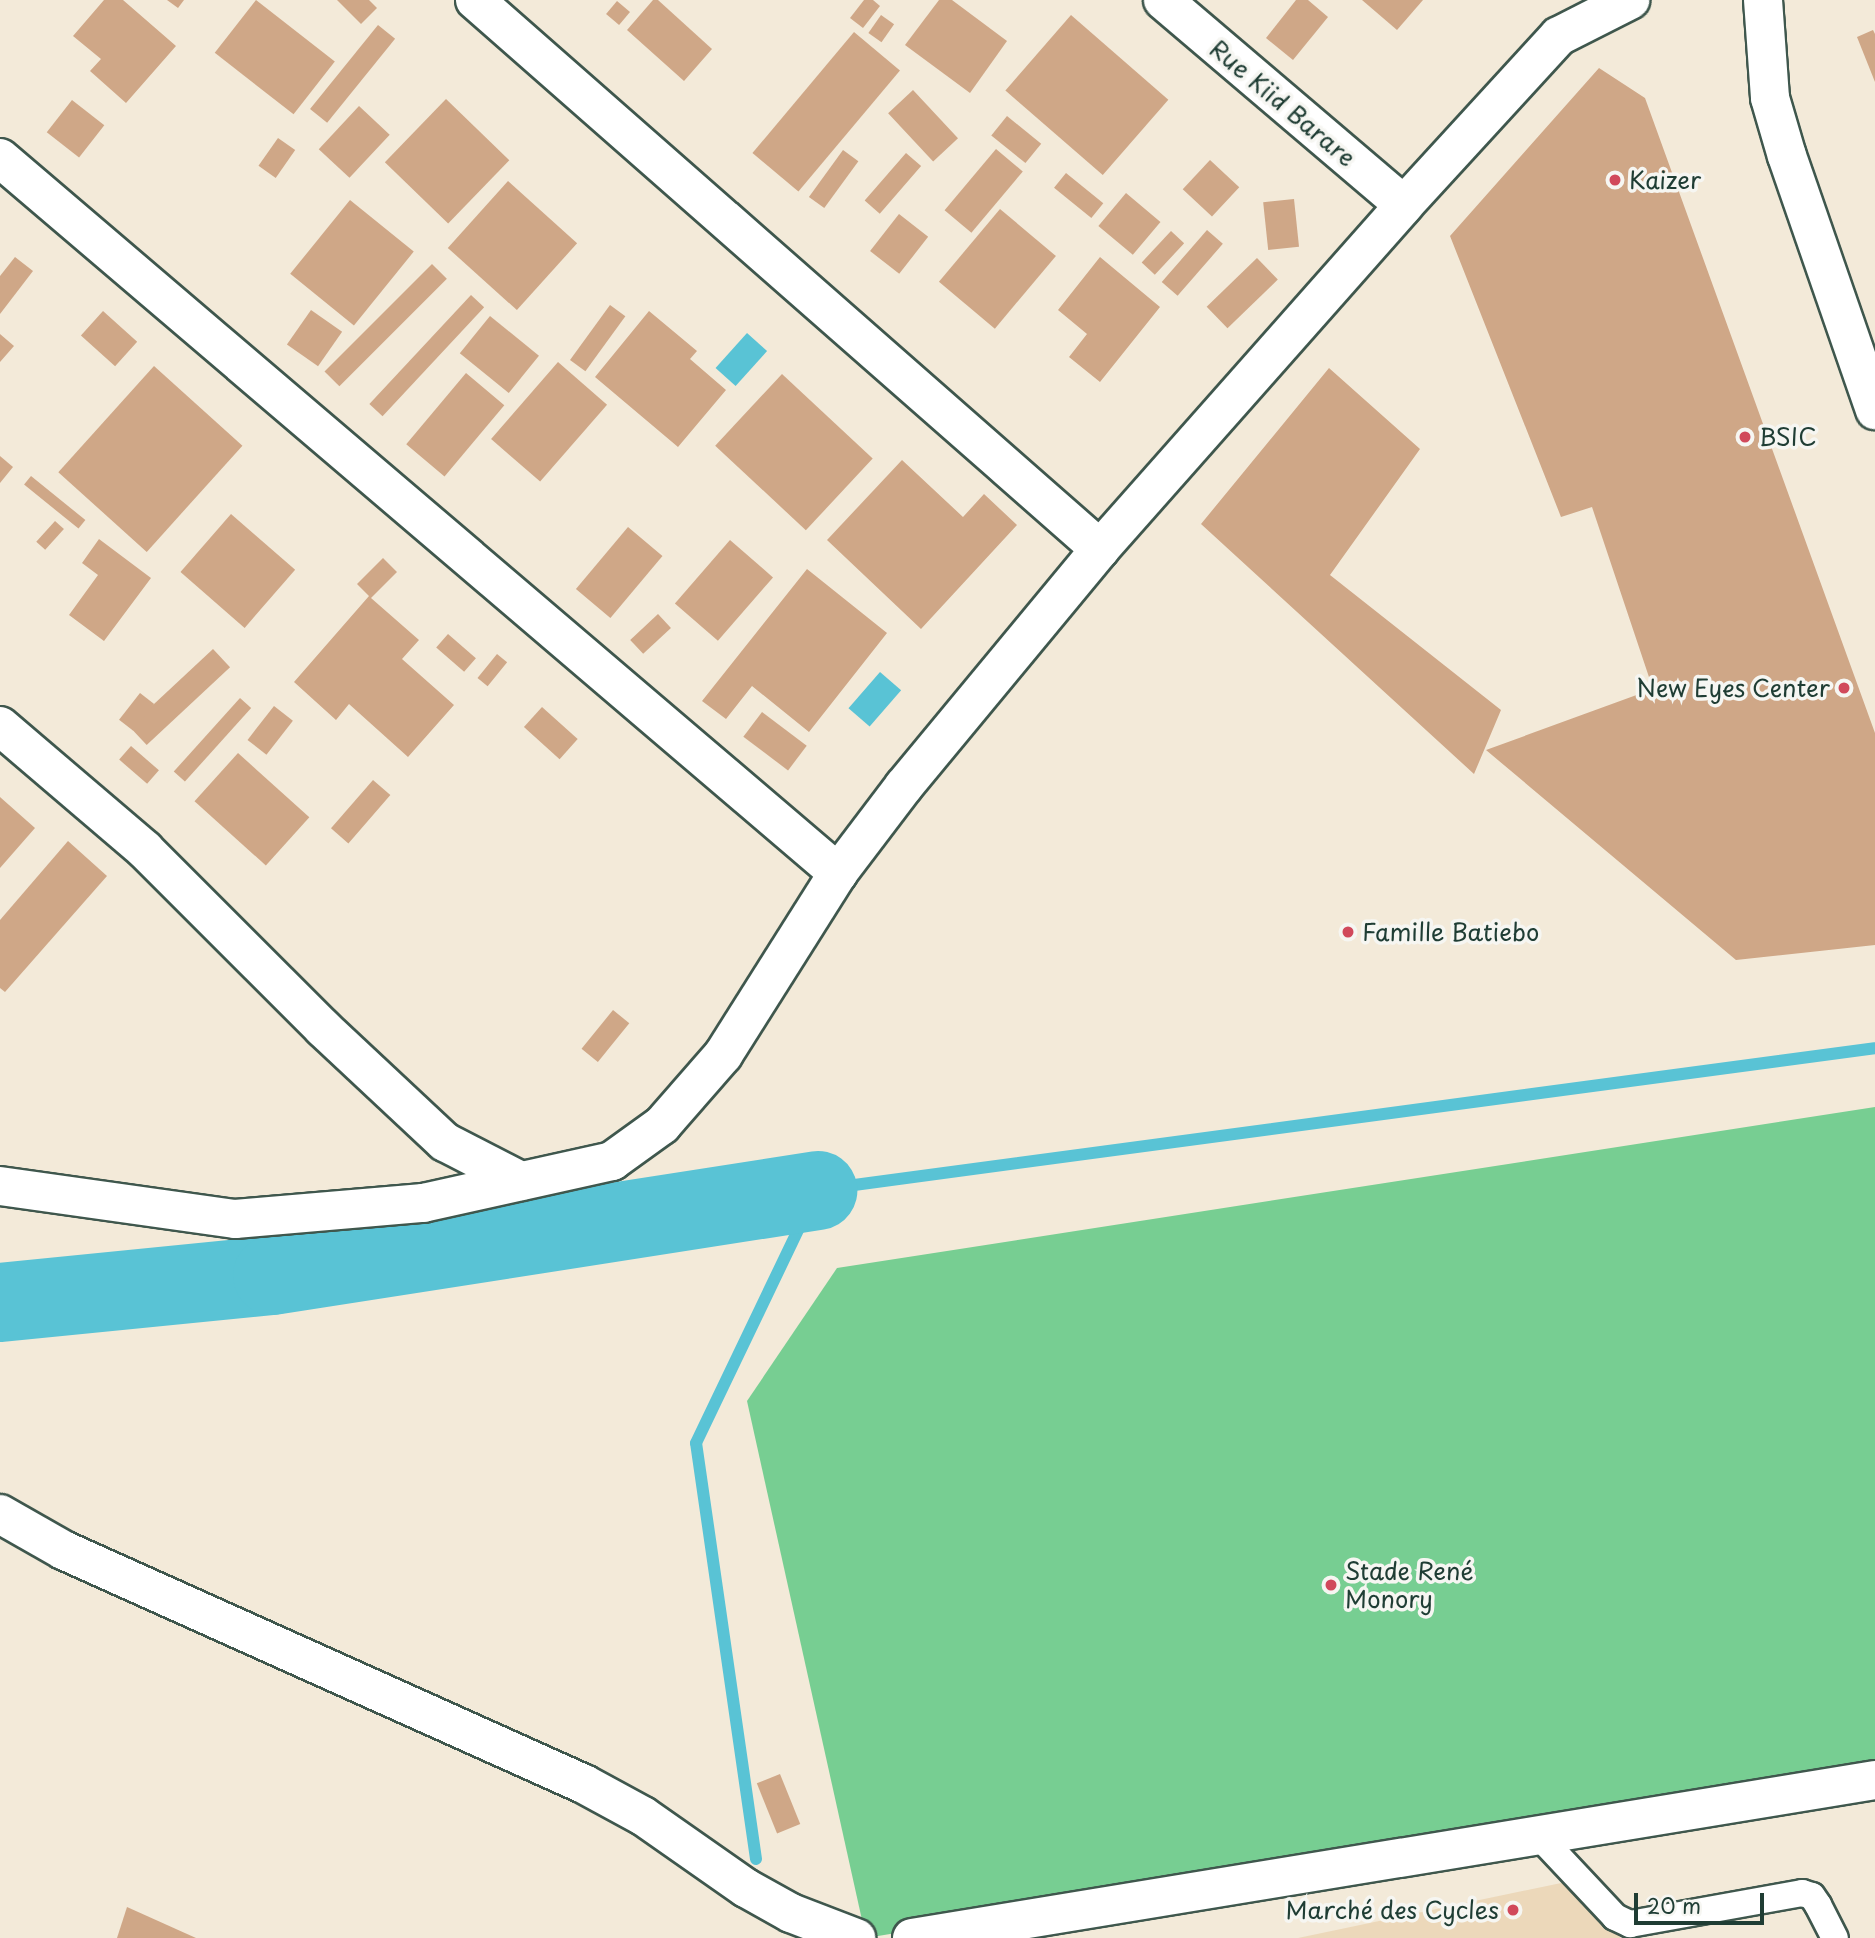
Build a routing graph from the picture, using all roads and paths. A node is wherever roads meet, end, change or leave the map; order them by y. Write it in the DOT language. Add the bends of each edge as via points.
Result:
graph roads {
  1 [pos="475,0"];
  2 [pos="1163,0"];
  3 [pos="1630,0"];
  4 [pos="1763,0"];
  5 [pos="0,158"];
  6 [pos="1404,205"];
  7 [pos="1875,410"];
  8 [pos="1100,549"];
  9 [pos="0,726"];
  10 [pos="838,873"];
  11 [pos="521,1181"];
  12 [pos="0,1186"];
  13 [pos="0,1514"];
  14 [pos="1875,1780"];
  15 [pos="1539,1836"];
  16 [pos="1091,1924"];
  17 [pos="856,1938"];
  18 [pos="912,1938"];
  19 [pos="1835,1938"];
  1 -- 8 [label="street"];
  2 -- 6 [label="street, Rue Kiid Barare"];
  3 -- 6 [label="street" via="1559,36"];
  4 -- 7 [label="street" via="1770,98"];
  5 -- 10 [label="street"];
  6 -- 8 [label="street"];
  8 -- 10 [label="street"];
  9 -- 11 [label="street" via="145,850 445,1142"];
  10 -- 11 [label="street" via="723,1055 662,1125 612,1161"];
  11 -- 12 [label="street" via="423,1203 235,1219"];
  13 -- 17 [label="street" via="63,1550 584,1784 642,1816 746,1888"];
  14 -- 15 [label="street"];
  15 -- 16 [label="street"];
  15 -- 19 [label="lane" via="1615,1917 1630,1924 1802,1893 1812,1896"];
  16 -- 18 [label="street"];
}
